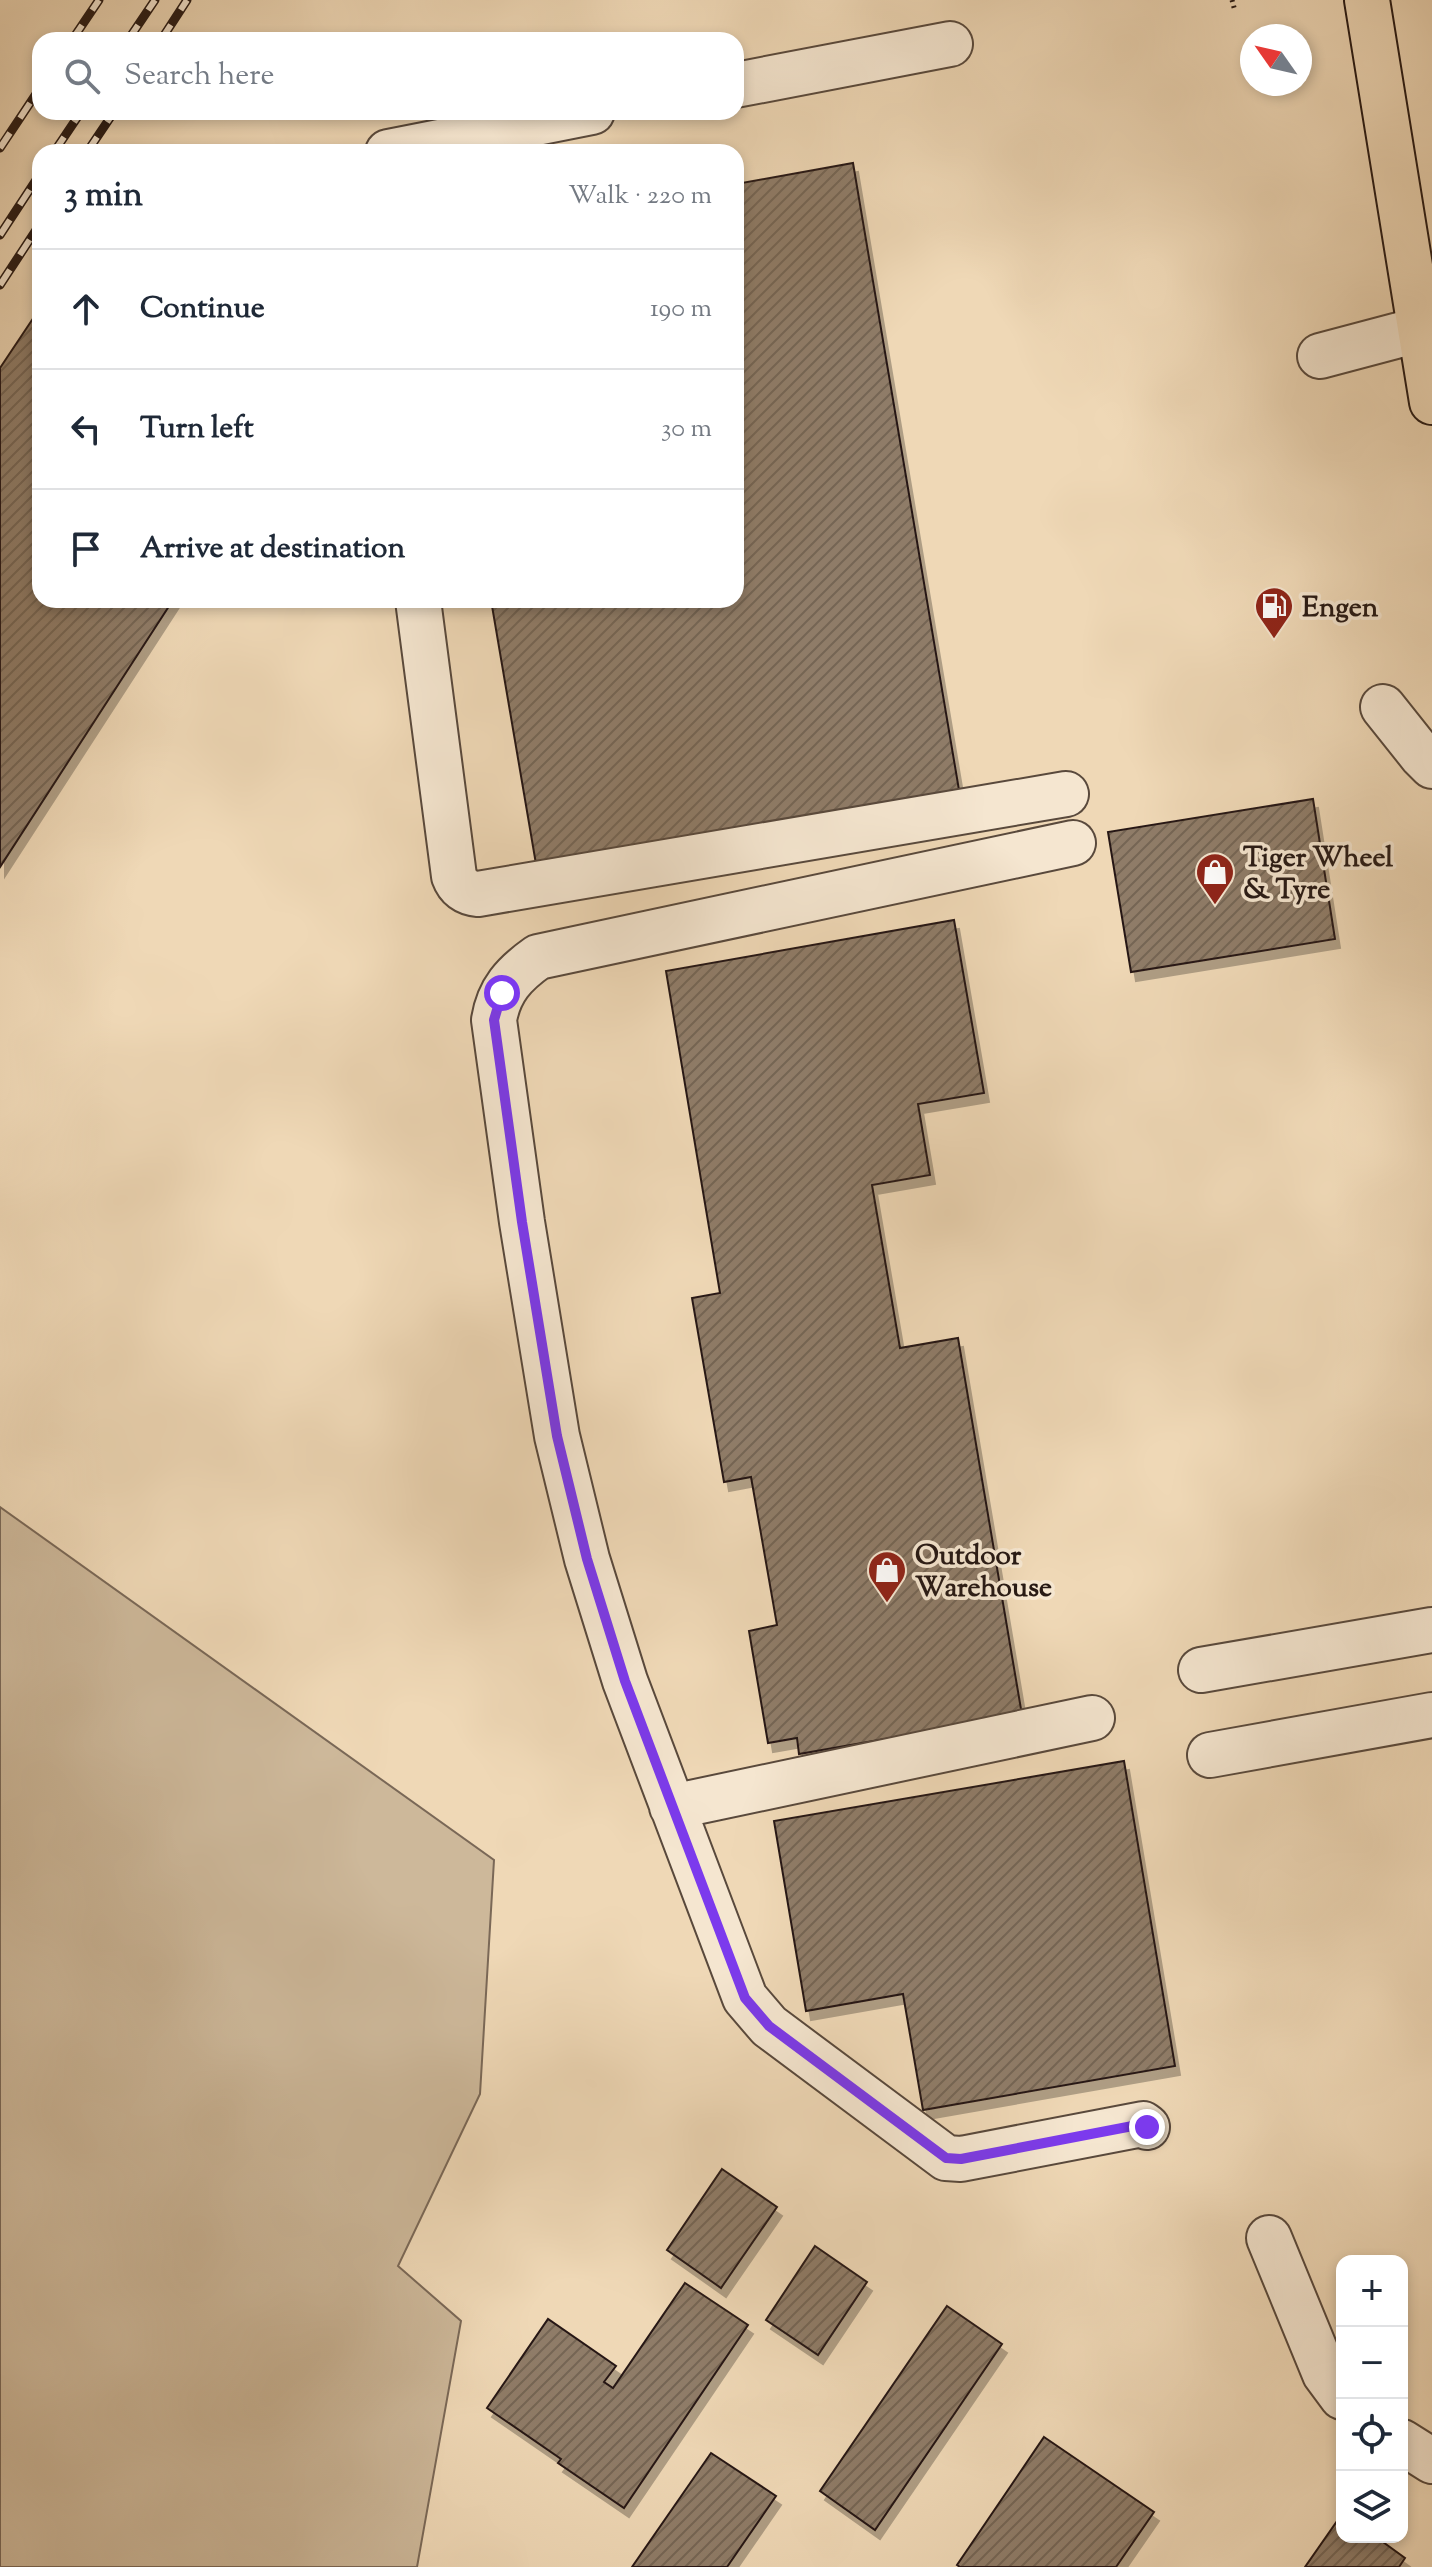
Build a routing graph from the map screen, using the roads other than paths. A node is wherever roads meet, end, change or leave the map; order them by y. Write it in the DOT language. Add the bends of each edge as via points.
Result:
graph roads {
  1 [pos="1367,0"];
  2 [pos="950,44"];
  3 [pos="744,83"];
  4 [pos="551,120"];
  5 [pos="429,144"];
  6 [pos="1418,330"];
  7 [pos="1320,356"];
  8 [pos="1432,402"];
  9 [pos="419,608"];
  10 [pos="1383,707"];
  11 [pos="1432,766"];
  12 [pos="1066,794"];
  13 [pos="1073,843"];
  14 [pos="1432,1630"];
  15 [pos="1201,1670"];
  16 [pos="1432,1715"];
  17 [pos="1092,1718"];
  18 [pos="1210,1755"];
  19 [pos="672,1807"];
  20 [pos="1147,2127"];
  21 [pos="1269,2238"];
  22 [pos="1336,2389"];
  23 [pos="1408,2446"];
  24 [pos="1432,2461"];
  1 -- 6 [label="main road"];
  2 -- 3 [label="lane"];
  4 -- 5 [label="lane"];
  6 -- 7 [label="lane"];
  6 -- 8 [label="main road"];
  9 -- 12 [label="lane" via="454,876 469,893"];
  10 -- 11 [label="lane"];
  13 -- 19 [label="lane" via="538,957 502,993 494,1020 557,1436 587,1559"];
  14 -- 15 [label="lane"];
  16 -- 18 [label="lane"];
  17 -- 19 [label="lane"];
  19 -- 20 [label="lane" via="751,2007 941,2155 961,2159"];
  21 -- 22 [label="lane" via="1325,2374"];
  23 -- 24 [label="lane"];
}
